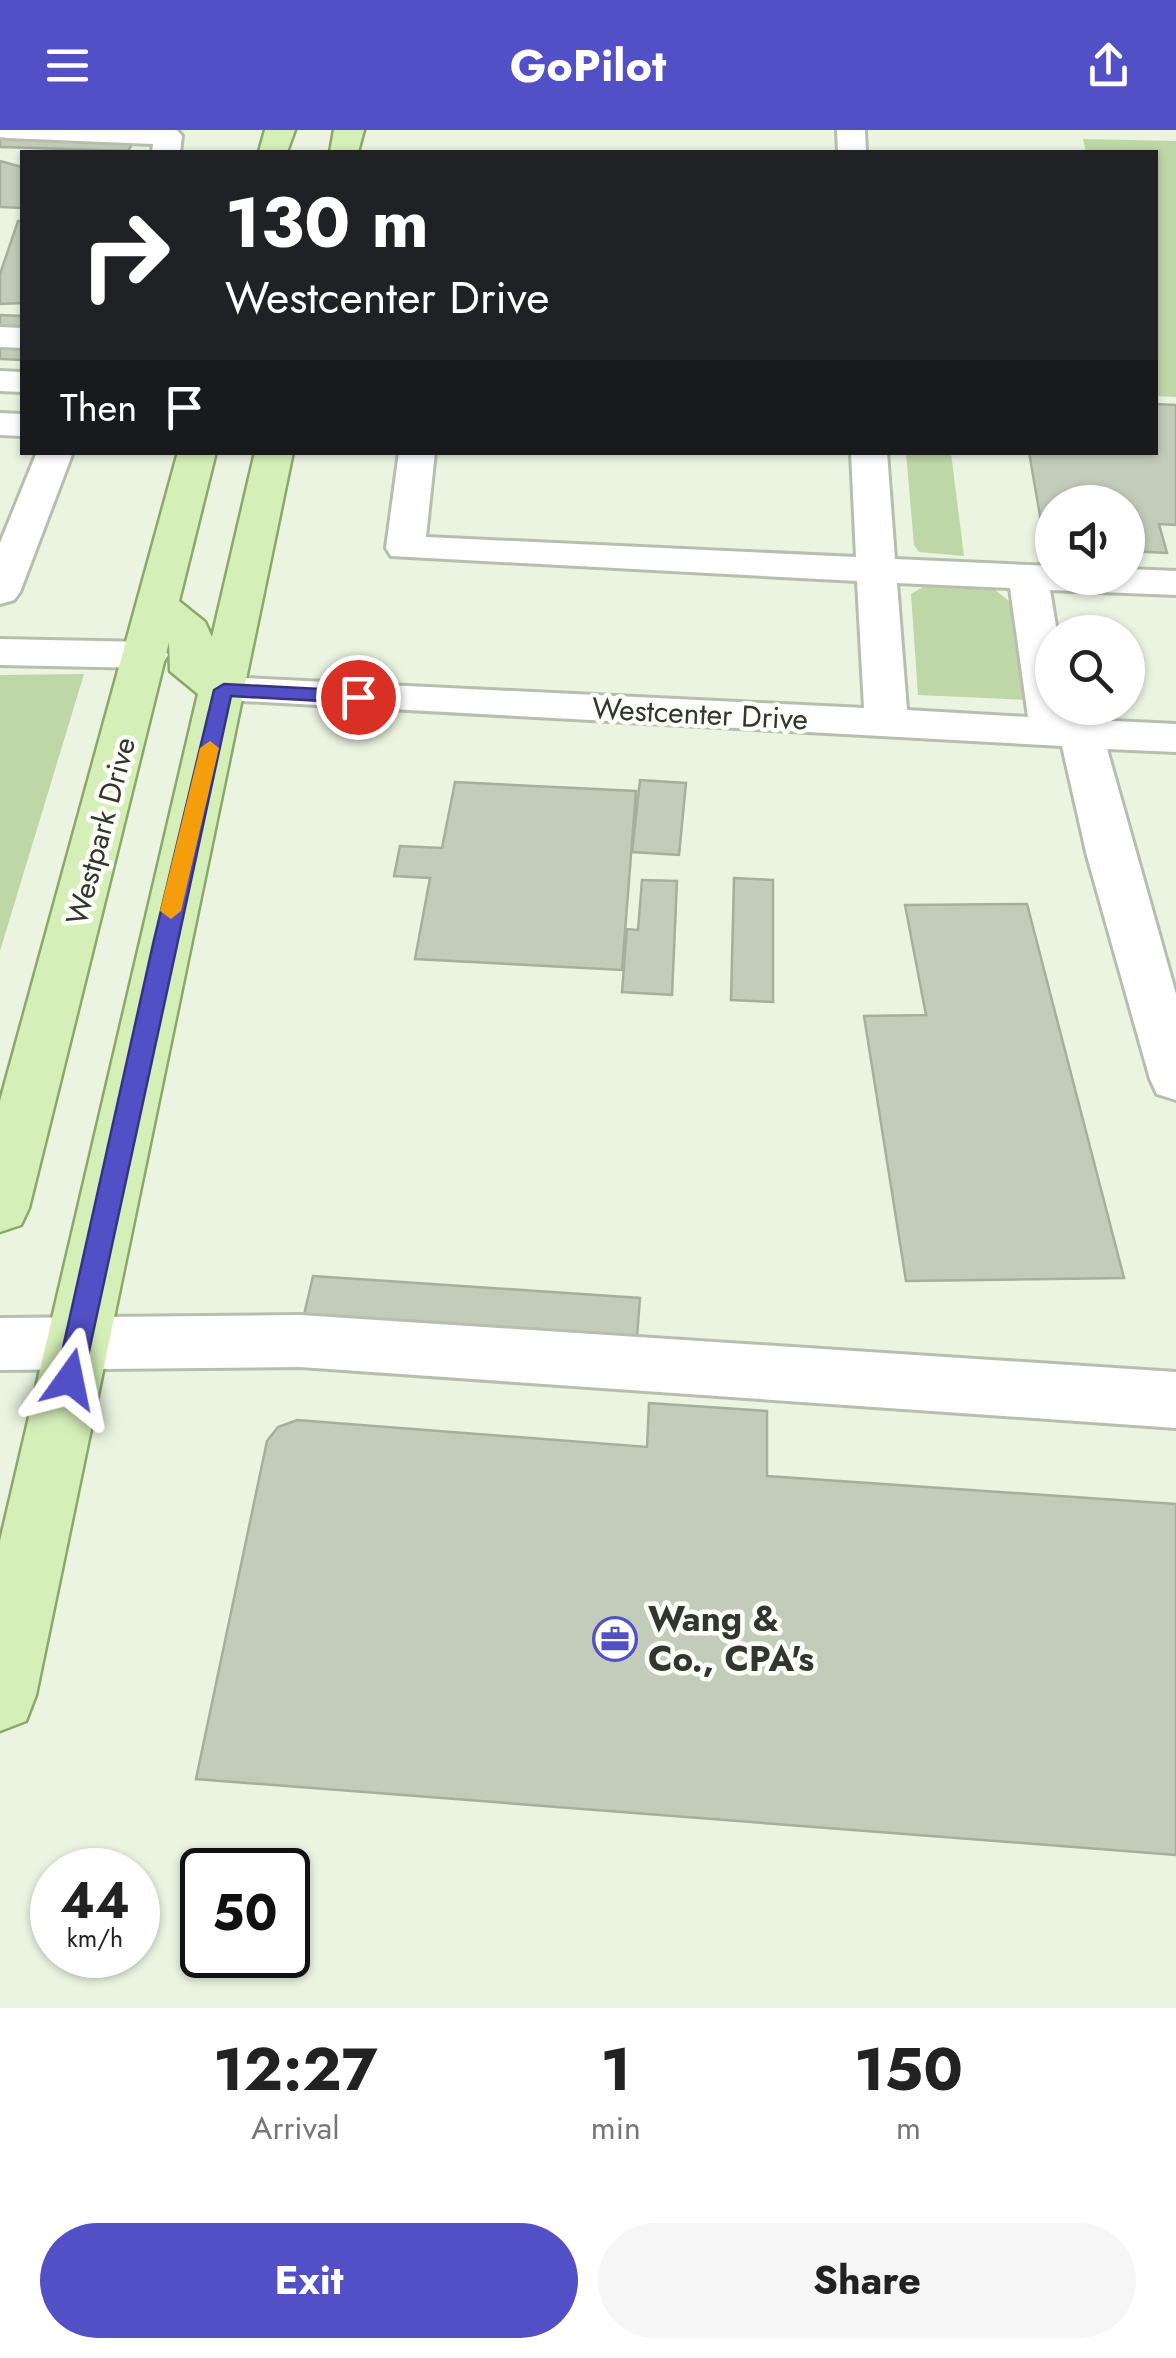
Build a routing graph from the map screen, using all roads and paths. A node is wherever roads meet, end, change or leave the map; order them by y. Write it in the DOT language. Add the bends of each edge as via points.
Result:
graph roads {
  1 [pos="7,130"];
  2 [pos="166,150"];
  3 [pos="54,455"];
  4 [pos="196,455"];
  5 [pos="273,455"];
  6 [pos="418,455"];
  7 [pos="870,455"];
  8 [pos="876,571"];
  9 [pos="1028,577"];
  10 [pos="1176,584"];
  11 [pos="0,592"];
  12 [pos="160,606"];
  13 [pos="0,652"];
  14 [pos="147,655"];
  15 [pos="224,690"];
  16 [pos="886,724"];
  17 [pos="1066,733"];
  18 [pos="1176,738"];
  19 [pos="112,790"];
  20 [pos="1176,1079"];
  21 [pos="0,1208"];
  22 [pos="0,1344"];
  23 [pos="77,1344"];
  24 [pos="1176,1400"];
  25 [pos="0,1695"];
  1 -- 2 [label="street" via="168,136"];
  3 -- 11 [label="street"];
  4 -- 12 [label="main road, Westpark Drive"];
  5 -- 15 [label="main road"];
  6 -- 8 [label="street" via="406,548"];
  7 -- 8 [label="street"];
  8 -- 9 [label="street"];
  8 -- 16 [label="street"];
  9 -- 10 [label="street"];
  9 -- 17 [label="street"];
  12 -- 14 [label="main road, Westpark Drive"];
  12 -- 15 [label="main road" via="190,630 192,671"];
  13 -- 14 [label="street"];
  14 -- 19 [label="main road, Westpark Drive"];
  15 -- 16 [label="street, Westcenter Drive"];
  15 -- 19 [label="main road" via="157,743"];
  15 -- 23 [label="main road"];
  16 -- 17 [label="street, Westcenter Drive"];
  17 -- 18 [label="street, Westcenter Drive"];
  17 -- 20 [label="street"];
  19 -- 21 [label="main road, Westpark Drive"];
  22 -- 23 [label="street"];
  23 -- 24 [label="street" via="300,1341"];
  23 -- 25 [label="main road"];
}
